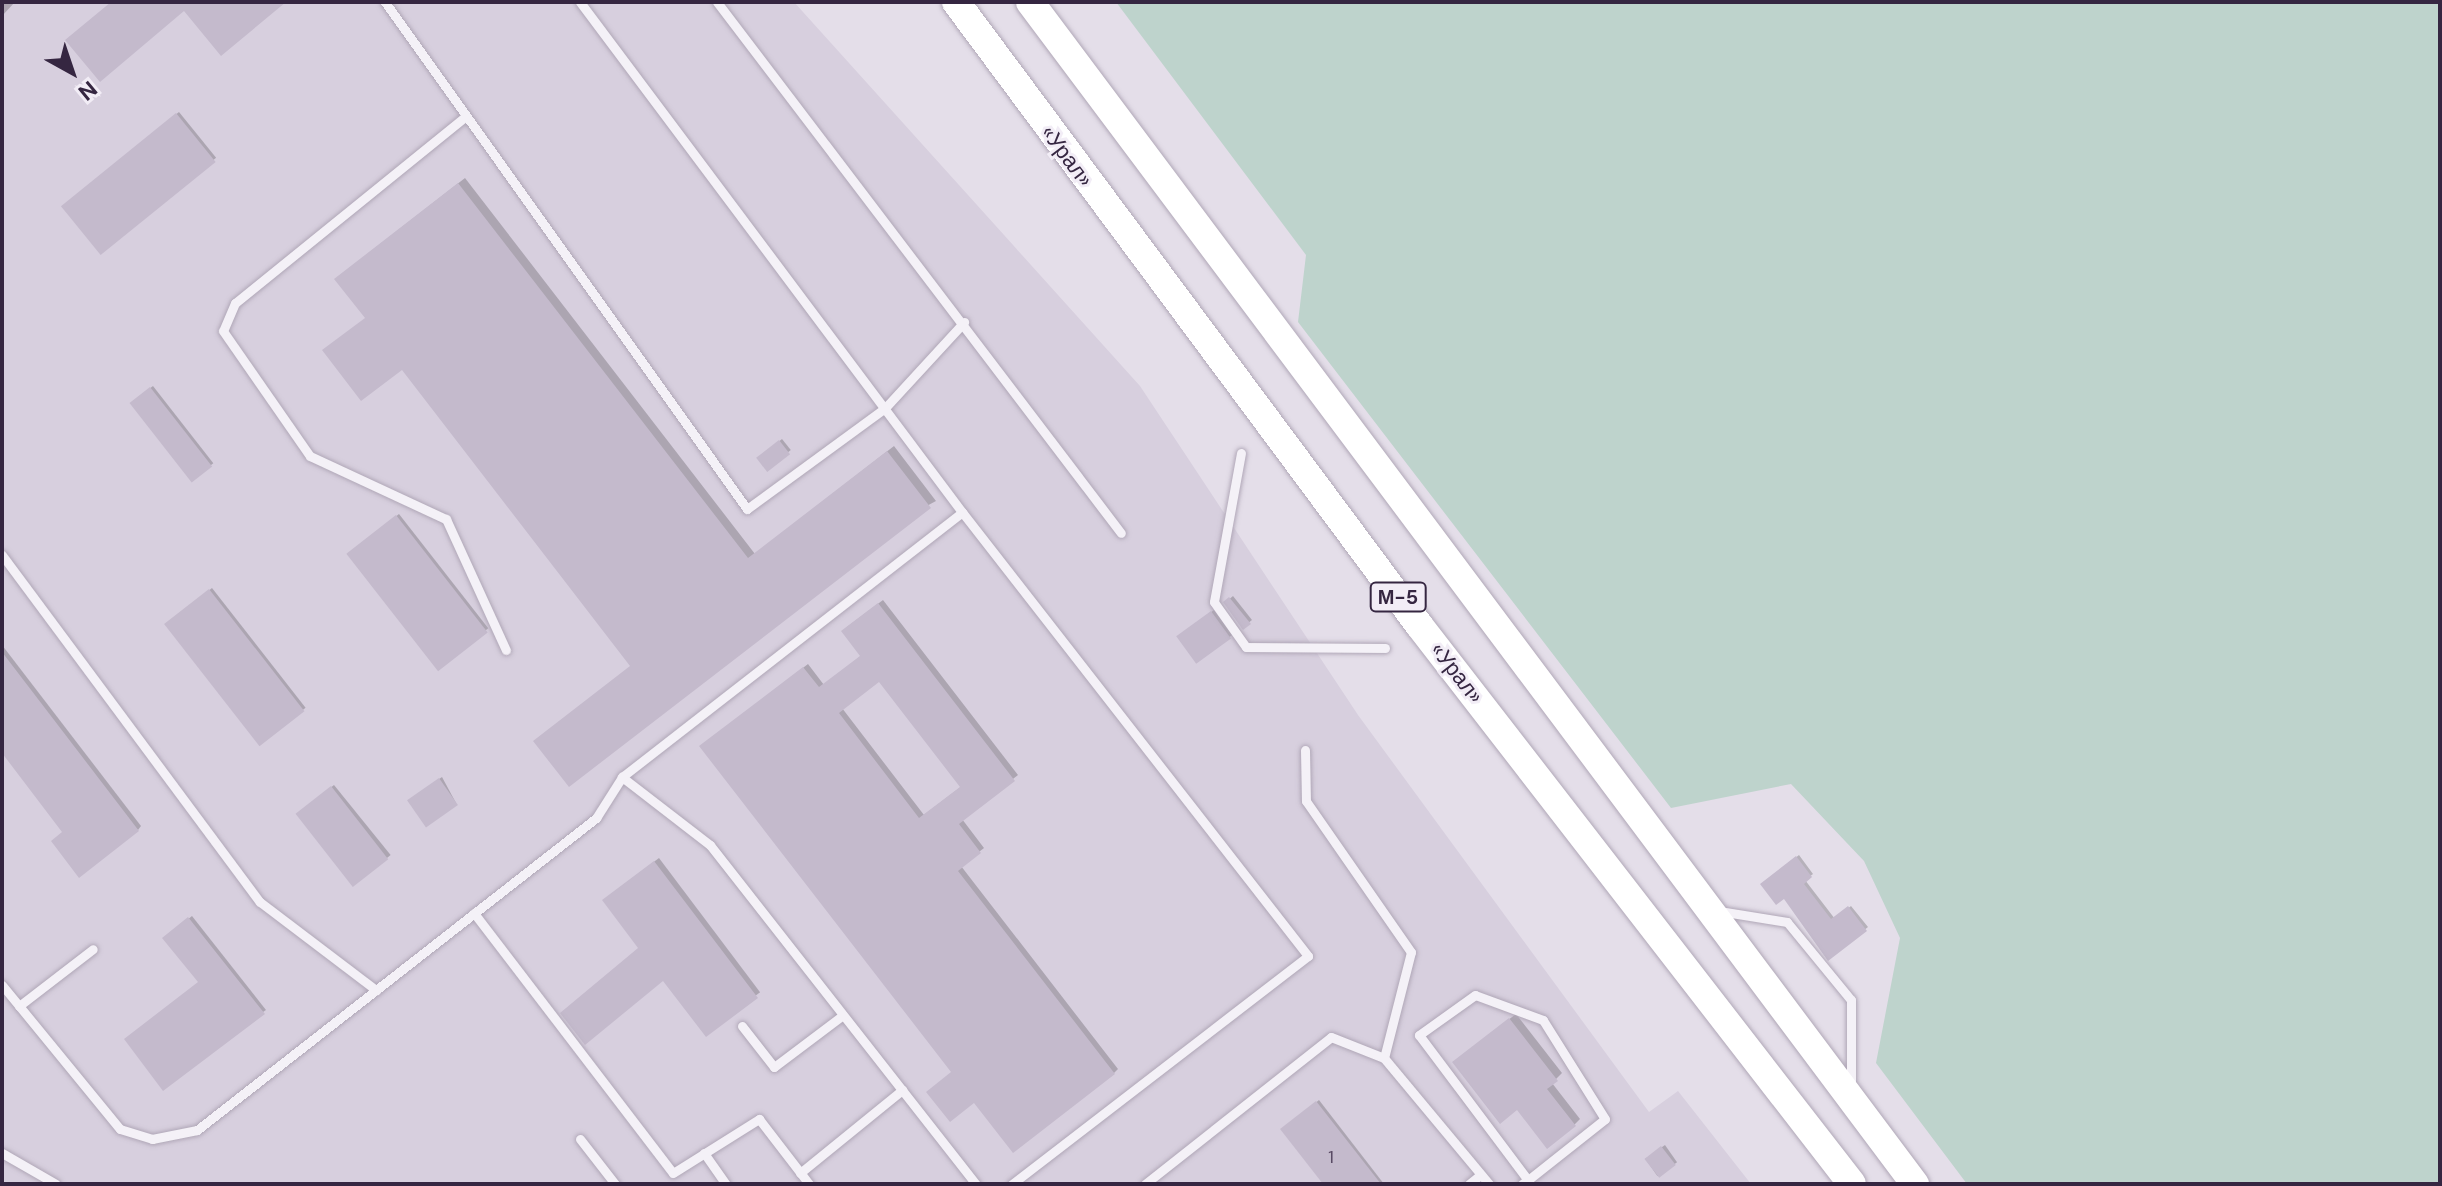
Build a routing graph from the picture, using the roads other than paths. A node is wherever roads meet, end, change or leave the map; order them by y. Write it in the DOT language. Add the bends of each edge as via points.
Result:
graph roads {
  1 [pos="385,2"];
  2 [pos="580,2"];
  3 [pos="717,2"];
  4 [pos="956,2"];
  5 [pos="1030,2"];
  6 [pos="466,116"];
  7 [pos="964,322"];
  8 [pos="885,408"];
  9 [pos="1241,453"];
  10 [pos="962,512"];
  11 [pos="1121,533"];
  12 [pos="2,555"];
  13 [pos="1385,648"];
  14 [pos="506,650"];
  15 [pos="1305,750"];
  16 [pos="622,777"];
  17 [pos="1706,909"];
  18 [pos="474,913"];
  19 [pos="93,949"];
  20 [pos="2,985"];
  21 [pos="376,990"];
  22 [pos="19,1006"];
  23 [pos="843,1015"];
  24 [pos="742,1026"];
  25 [pos="1384,1058"];
  26 [pos="902,1090"];
  27 [pos="1851,1098"];
  28 [pos="580,1139"];
  29 [pos="2,1153"];
  30 [pos="704,1153"];
  31 [pos="800,1173"];
  32 [pos="1480,1175"];
  33 [pos="1525,1182"];
  34 [pos="56,1184"];
  35 [pos="615,1184"];
  36 [pos="726,1184"];
  37 [pos="809,1184"];
  38 [pos="976,1184"];
  39 [pos="1012,1184"];
  40 [pos="1145,1184"];
  41 [pos="1469,1184"];
  42 [pos="1489,1184"];
  43 [pos="1852,1184"];
  44 [pos="1915,1184"];
  1 -- 6 [label="lane"];
  2 -- 8 [label="lane"];
  3 -- 7 [label="lane"];
  4 -- 43 [label="main road, «Урал» / М-5" via="1419,625"];
  5 -- 17 [label="main road, М-5"];
  6 -- 8 [label="lane" via="747,509"];
  6 -- 14 [label="lane" via="235,303 223,331 310,456 446,519"];
  7 -- 8 [label="lane"];
  7 -- 11 [label="lane"];
  8 -- 10 [label="lane"];
  9 -- 13 [label="lane" via="1214,602 1246,647"];
  10 -- 16 [label="lane"];
  10 -- 39 [label="lane" via="1308,956"];
  12 -- 21 [label="lane" via="260,902"];
  15 -- 25 [label="lane" via="1306,801 1411,952"];
  16 -- 18 [label="lane" via="596,818"];
  16 -- 23 [label="lane" via="710,845"];
  17 -- 27 [label="main road, М-5"];
  17 -- 27 [label="lane" via="1787,922 1851,1000"];
  18 -- 21 [label="lane"];
  18 -- 30 [label="lane" via="673,1173"];
  19 -- 22 [label="lane"];
  20 -- 22 [label="lane"];
  21 -- 22 [label="lane" via="197,1130 152,1139 120,1129"];
  23 -- 24 [label="lane" via="774,1067"];
  23 -- 26 [label="lane"];
  25 -- 32 [label="lane"];
  25 -- 40 [label="lane" via="1331,1037"];
  26 -- 31 [label="lane"];
  26 -- 38 [label="lane"];
  27 -- 44 [label="main road, М-5"];
  28 -- 35 [label="lane"];
  29 -- 34 [label="lane"];
  30 -- 31 [label="lane" via="759,1119"];
  30 -- 36 [label="lane"];
  31 -- 37 [label="lane"];
  32 -- 41 [label="lane"];
  32 -- 42 [label="lane"];
  33 -- 33 [label="lane" via="1605,1119 1543,1020 1475,995 1419,1035"];
}
